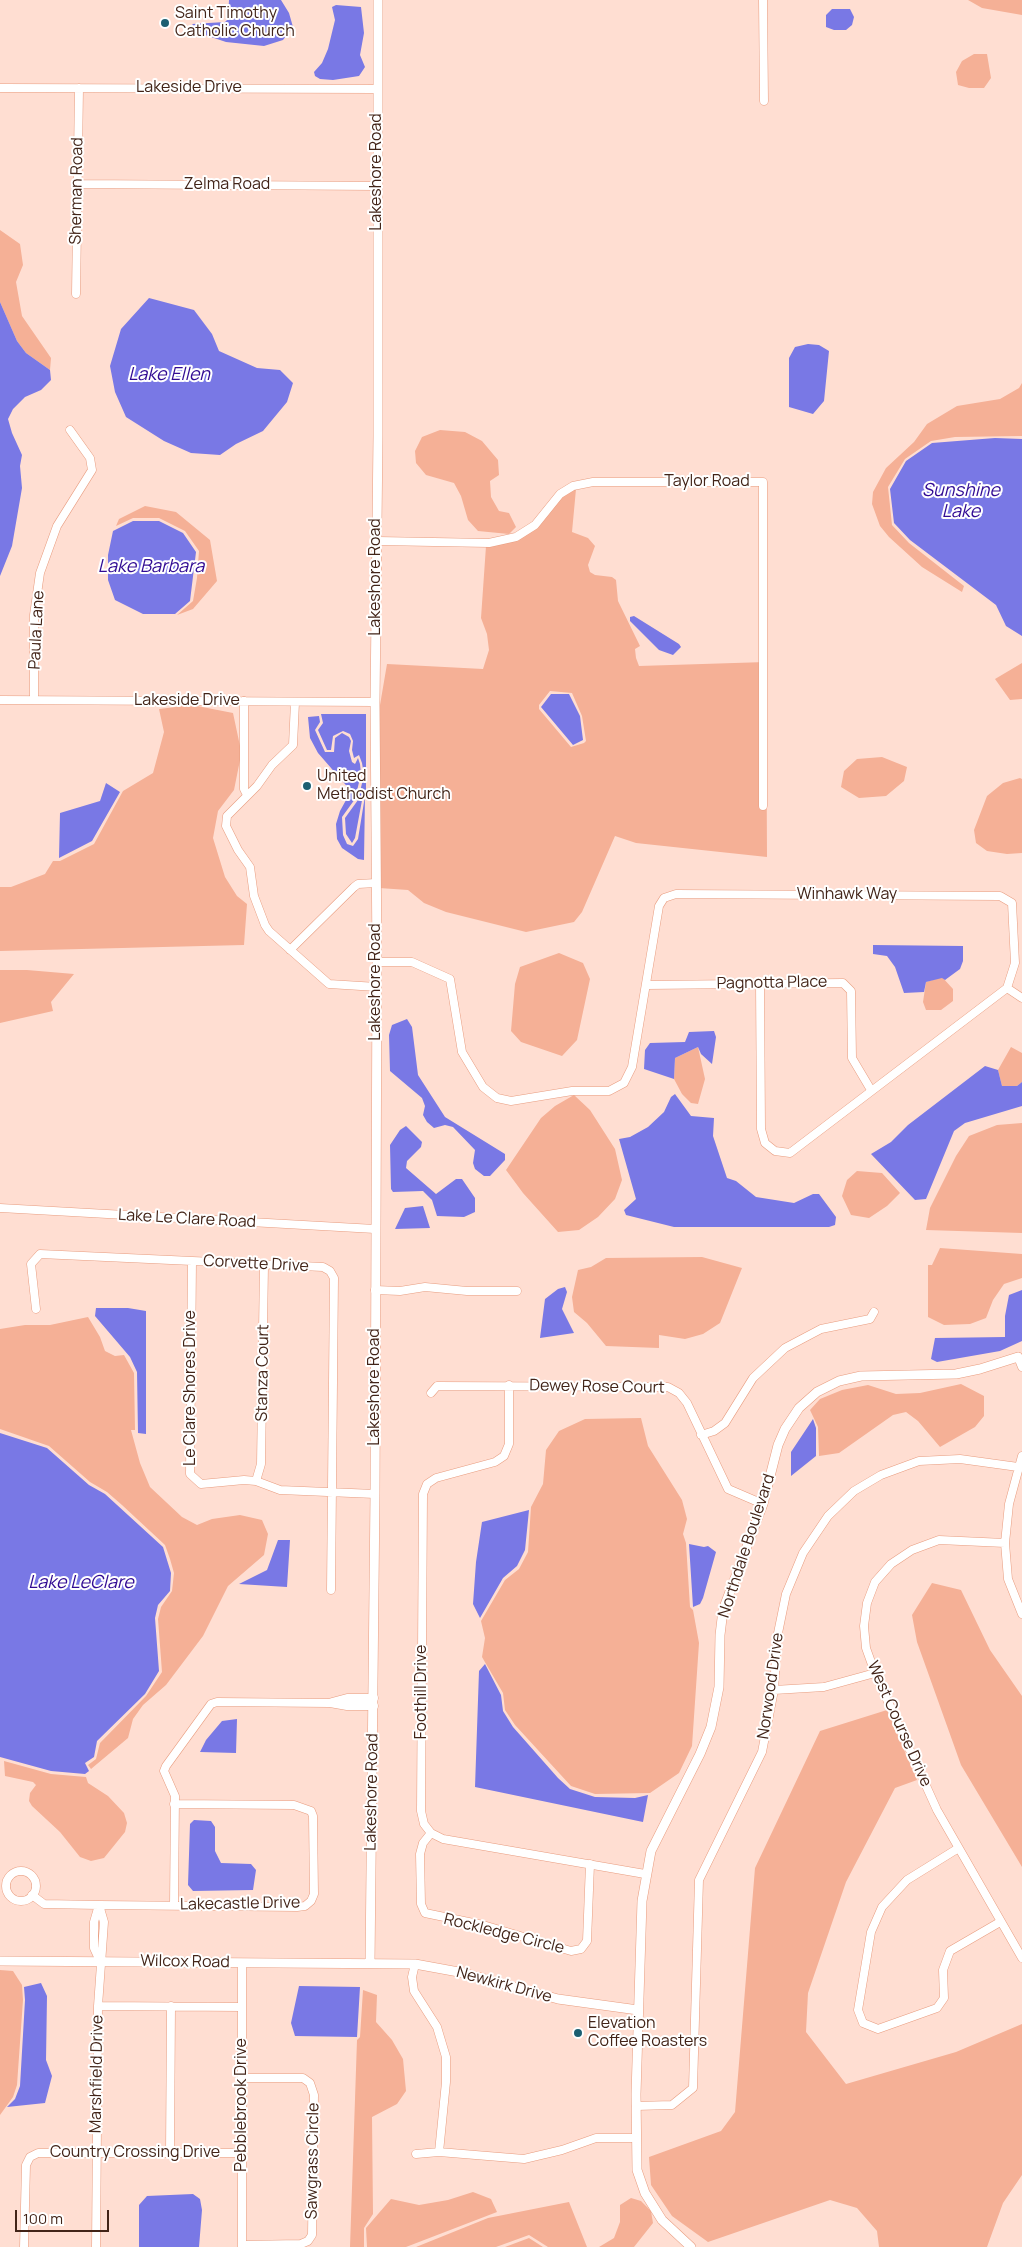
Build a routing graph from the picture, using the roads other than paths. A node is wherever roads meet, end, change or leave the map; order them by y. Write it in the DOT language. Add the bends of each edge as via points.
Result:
graph roads {
  1 [pos="378,0"];
  2 [pos="763,0"];
  3 [pos="0,88"];
  4 [pos="79,88"];
  5 [pos="378,89"];
  6 [pos="764,101"];
  7 [pos="77,184"];
  8 [pos="377,186"];
  9 [pos="76,294"];
  10 [pos="70,430"];
  11 [pos="378,541"];
  12 [pos="0,700"];
  13 [pos="34,700"];
  14 [pos="244,701"];
  15 [pos="295,702"];
  16 [pos="375,702"];
  17 [pos="247,795"];
  18 [pos="764,806"];
  19 [pos="376,883"];
  20 [pos="290,950"];
  21 [pos="377,962"];
  22 [pos="760,983"];
  23 [pos="646,985"];
  24 [pos="377,988"];
  25 [pos="1006,988"];
  26 [pos="1022,998"];
  27 [pos="871,1090"];
  28 [pos="0,1208"];
  29 [pos="375,1229"];
  30 [pos="192,1261"];
  31 [pos="264,1265"];
  32 [pos="375,1290"];
  33 [pos="518,1291"];
  34 [pos="36,1309"];
  35 [pos="874,1312"];
  36 [pos="1018,1357"];
  37 [pos="1022,1367"];
  38 [pos="508,1385"];
  39 [pos="431,1393"];
  40 [pos="701,1435"];
  41 [pos="1022,1456"];
  42 [pos="1018,1467"];
  43 [pos="256,1481"];
  44 [pos="332,1493"];
  45 [pos="375,1494"];
  46 [pos="762,1504"];
  47 [pos="1005,1543"];
  48 [pos="331,1590"];
  49 [pos="1022,1614"];
  50 [pos="875,1673"];
  51 [pos="774,1690"];
  52 [pos="374,1702"];
  53 [pos="174,1804"];
  54 [pos="431,1833"];
  55 [pos="957,1849"];
  56 [pos="590,1864"];
  57 [pos="645,1874"];
  58 [pos="32,1896"];
  59 [pos="99,1905"];
  60 [pos="174,1905"];
  61 [pos="1000,1922"];
  62 [pos="1022,1958"];
  63 [pos="0,1960"];
  64 [pos="100,1961"];
  65 [pos="242,1963"];
  66 [pos="370,1963"];
  67 [pos="416,1964"];
  68 [pos="98,2006"];
  69 [pos="170,2006"];
  70 [pos="242,2007"];
  71 [pos="638,2010"];
  72 [pos="242,2078"];
  73 [pos="636,2106"];
  74 [pos="636,2138"];
  75 [pos="439,2152"];
  76 [pos="96,2153"];
  77 [pos="170,2153"];
  78 [pos="242,2153"];
  79 [pos="416,2154"];
  80 [pos="242,2246"];
  81 [pos="686,2246"];
  82 [pos="24,2247"];
  83 [pos="96,2247"];
  1 -- 5 [label="street, Lakeshore Road"];
  2 -- 6 [label="street"];
  3 -- 4 [label="street, Lakeside Drive"];
  4 -- 5 [label="street, Lakeside Drive"];
  4 -- 7 [label="street, Sherman Road"];
  5 -- 8 [label="street, Lakeshore Road"];
  7 -- 8 [label="street, Zelma Road"];
  7 -- 9 [label="street, Sherman Road"];
  8 -- 11 [label="street, Lakeshore Road"];
  10 -- 13 [label="street, Paula Lane" via="90,458 92,470 57,526 40,573 34,615"];
  11 -- 16 [label="street, Lakeshore Road"];
  11 -- 18 [label="street, Taylor Road" via="488,542 516,537 535,525 560,494 573,486 593,482 764,482"];
  12 -- 13 [label="street, Lakeside Drive"];
  13 -- 14 [label="street, Lakeside Drive"];
  14 -- 15 [label="street, Lakeside Drive"];
  14 -- 17 [label="street" via="244,789"];
  15 -- 16 [label="street, Lakeside Drive"];
  15 -- 17 [label="street" via="293,745"];
  16 -- 19 [label="street, Lakeshore Road"];
  17 -- 20 [label="street" via="227,816 226,826 250,867 254,896 265,924"];
  19 -- 20 [label="street" via="354,887"];
  19 -- 21 [label="street, Lakeshore Road"];
  20 -- 24 [label="street" via="325,981 346,987"];
  21 -- 23 [label="street, Winhawk Way" via="412,962 450,979 462,1052 483,1087 497,1098 511,1101 572,1091 610,1091 624,1083 632,1067"];
  21 -- 24 [label="street, Lakeshore Road"];
  22 -- 23 [label="street, Pagnotta Place"];
  22 -- 27 [label="street, Pagnotta Place" via="843,983 851,991 852,1058"];
  22 -- 27 [label="street" via="761,1129 765,1143 775,1151 790,1153"];
  23 -- 25 [label="street, Winhawk Way" via="659,906 664,898 676,894 1000,896 1012,903 1013,913 1015,964"];
  24 -- 29 [label="street, Lakeshore Road"];
  25 -- 26 [label="street"];
  25 -- 27 [label="street"];
  28 -- 29 [label="street, Lake Le Clare Road"];
  29 -- 32 [label="street, Lakeshore Road"];
  30 -- 31 [label="street, Corvette Drive"];
  30 -- 34 [label="street, Corvette Drive" via="40,1254 31,1264"];
  30 -- 43 [label="street, Le Clare Shores Drive" via="190,1474 201,1484"];
  31 -- 43 [label="street, Stanza Court" via="262,1464"];
  31 -- 44 [label="street, Corvette Drive" via="323,1267 330,1270 334,1278"];
  32 -- 33 [label="street" via="425,1287"];
  32 -- 45 [label="street, Lakeshore Road"];
  35 -- 40 [label="street" via="870,1318 821,1329 785,1348 753,1378 725,1423"];
  36 -- 37 [label="street"];
  36 -- 46 [label="street, Northdale Boulevard" via="956,1374 861,1376 839,1381 817,1392 799,1408 785,1429"];
  38 -- 39 [label="street, Dewey Rose Court" via="437,1386"];
  38 -- 40 [label="street, Dewey Rose Court" via="668,1387 687,1403"];
  38 -- 54 [label="street, Foothill Drive" via="508,1444 504,1456 495,1462 436,1478 427,1484 423,1494 421,1811 424,1824"];
  40 -- 46 [label="street, Dewey Rose Court" via="728,1489"];
  41 -- 42 [label="street"];
  42 -- 47 [label="street" via="1009,1504"];
  42 -- 51 [label="street, Norwood Drive" via="960,1459 919,1461 881,1474 854,1491 828,1516 803,1553 786,1594 776,1638"];
  43 -- 44 [label="street, Le Clare Shores Drive" via="280,1490"];
  44 -- 45 [label="street, Le Clare Shores Drive"];
  44 -- 48 [label="street, Corvette Drive"];
  45 -- 52 [label="street, Lakeshore Road"];
  46 -- 57 [label="street, Northdale Boulevard" via="723,1610 720,1687 711,1727 651,1850"];
  47 -- 49 [label="street" via="1008,1578"];
  47 -- 50 [label="street, West Course Drive" via="939,1540 912,1550 891,1564 875,1582 867,1603 866,1648"];
  50 -- 51 [label="street" via="824,1687"];
  50 -- 55 [label="street, West Course Drive"];
  51 -- 73 [label="street, Norwood Drive" via="762,1752 699,1880 693,2088 672,2105"];
  52 -- 53 [label="street" via="347,1698 330,1703 211,1704 166,1766 165,1775 173,1788"];
  52 -- 66 [label="street, Lakeshore Road"];
  53 -- 60 [label="street"];
  53 -- 60 [label="street, Lakecastle Drive" via="294,1805 311,1811 314,1894 305,1906 298,1907"];
  54 -- 56 [label="street" via="442,1839"];
  54 -- 56 [label="street, Rockledge Circle" via="423,1842 420,1854 421,1904 425,1913 571,1951 581,1950 587,1942"];
  55 -- 61 [label="street, West Course Drive"];
  55 -- 61 [label="street" via="907,1880 882,1907 871,1932 858,2010 863,2023 878,2029 937,2008 944,1998 943,1970 950,1951"];
  56 -- 57 [label="street"];
  57 -- 71 [label="street, Northdale Boulevard"];
  58 -- 59 [label="street, Lakecastle Drive" via="44,1904"];
  59 -- 60 [label="street, Lakecastle Drive"];
  59 -- 64 [label="street, Marshfield Drive" via="94,1922 94,1948"];
  61 -- 62 [label="street, West Course Drive"];
  63 -- 64 [label="street, Wilcox Road"];
  64 -- 65 [label="street, Wilcox Road"];
  64 -- 68 [label="street, Marshfield Drive"];
  65 -- 66 [label="street, Wilcox Road"];
  65 -- 70 [label="street, Pebblebrook Drive"];
  66 -- 67 [label="street, Newkirk Drive"];
  67 -- 71 [label="street, Newkirk Drive" via="464,1973 558,1999"];
  67 -- 75 [label="street" via="412,1977 414,1991 437,2027 446,2057"];
  68 -- 69 [label="street"];
  68 -- 76 [label="street, Marshfield Drive"];
  69 -- 70 [label="street"];
  69 -- 77 [label="street"];
  70 -- 72 [label="street, Pebblebrook Drive"];
  71 -- 73 [label="street, Northdale Boulevard"];
  72 -- 78 [label="street, Pebblebrook Drive"];
  72 -- 80 [label="street, Sawgrass Circle" via="303,2078 310,2082 314,2095 312,2235 300,2244"];
  73 -- 74 [label="street, Northdale Boulevard"];
  74 -- 75 [label="street" via="596,2138 524,2159"];
  74 -- 81 [label="street, Northdale Boulevard" via="637,2170 645,2193 662,2220"];
  75 -- 79 [label="street"];
  76 -- 77 [label="street, Country Crossing Drive"];
  76 -- 82 [label="street, Country Crossing Drive" via="38,2153 30,2157 26,2165"];
  76 -- 83 [label="street, Marshfield Drive"];
  77 -- 78 [label="street, Country Crossing Drive"];
  78 -- 80 [label="street, Pebblebrook Drive"];
}
